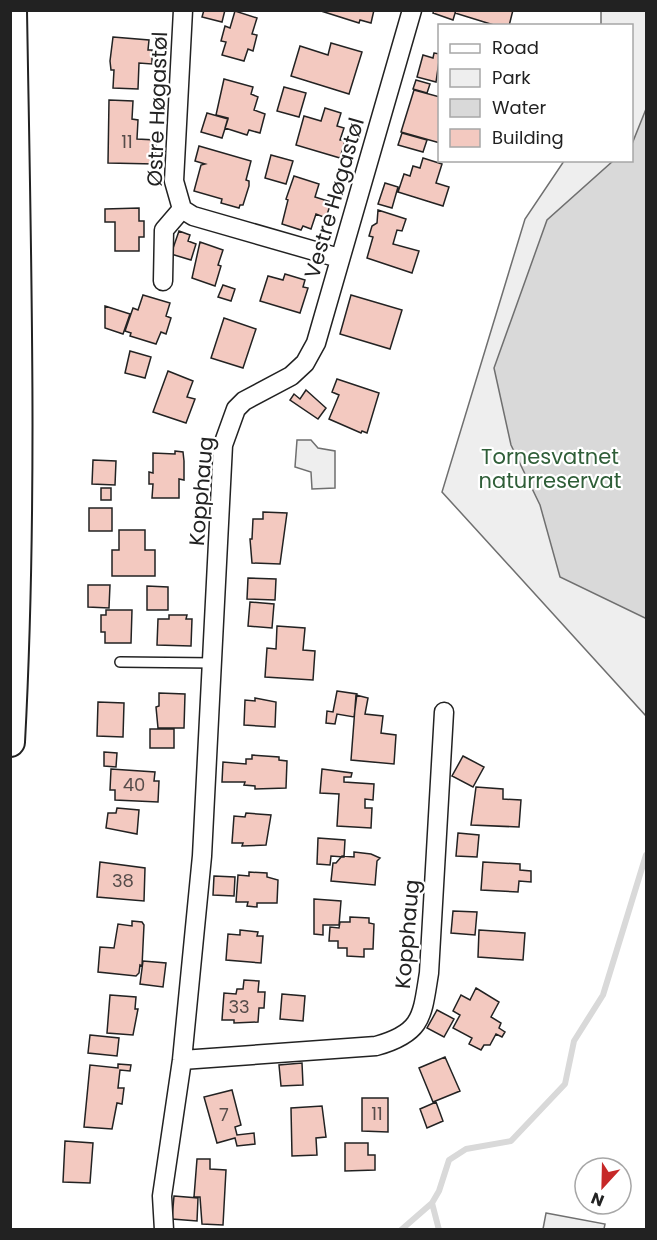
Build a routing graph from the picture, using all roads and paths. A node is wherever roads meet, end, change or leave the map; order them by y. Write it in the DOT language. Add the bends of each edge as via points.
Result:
graph roads {
  1 [pos="12,10"];
  2 [pos="183,10"];
  3 [pos="412,10"];
  4 [pos="182,208"];
  5 [pos="339,258"];
  6 [pos="163,281"];
  7 [pos="277,383"];
  8 [pos="120,662"];
  9 [pos="214,663"];
  10 [pos="444,712"];
  11 [pos="10,742"];
  12 [pos="182,1060"];
  13 [pos="164,1230"];
  1 -- 11 [label="main road" via="18,349"];
  2 -- 4 [label="street, Østre Høgastøl" via="174,182"];
  3 -- 5 [label="street, Vestre Høgastøl"];
  4 -- 5 [label="street, Østre Høgastøl" via="193,216"];
  4 -- 6 [label="street, Østre Høgastøl" via="164,230"];
  5 -- 7 [label="street, Vestre Høgastøl" via="316,343 305,363"];
  7 -- 9 [label="street, Kopphaug" via="236,409 223,445"];
  8 -- 9 [label="lane"];
  9 -- 12 [label="street, Kopphaug" via="202,856"];
  10 -- 12 [label="street, Kopphaug" via="429,973 415,1026 400,1040 376,1046"];
  12 -- 13 [label="street, Kopphaug" via="162,1196"];
}
